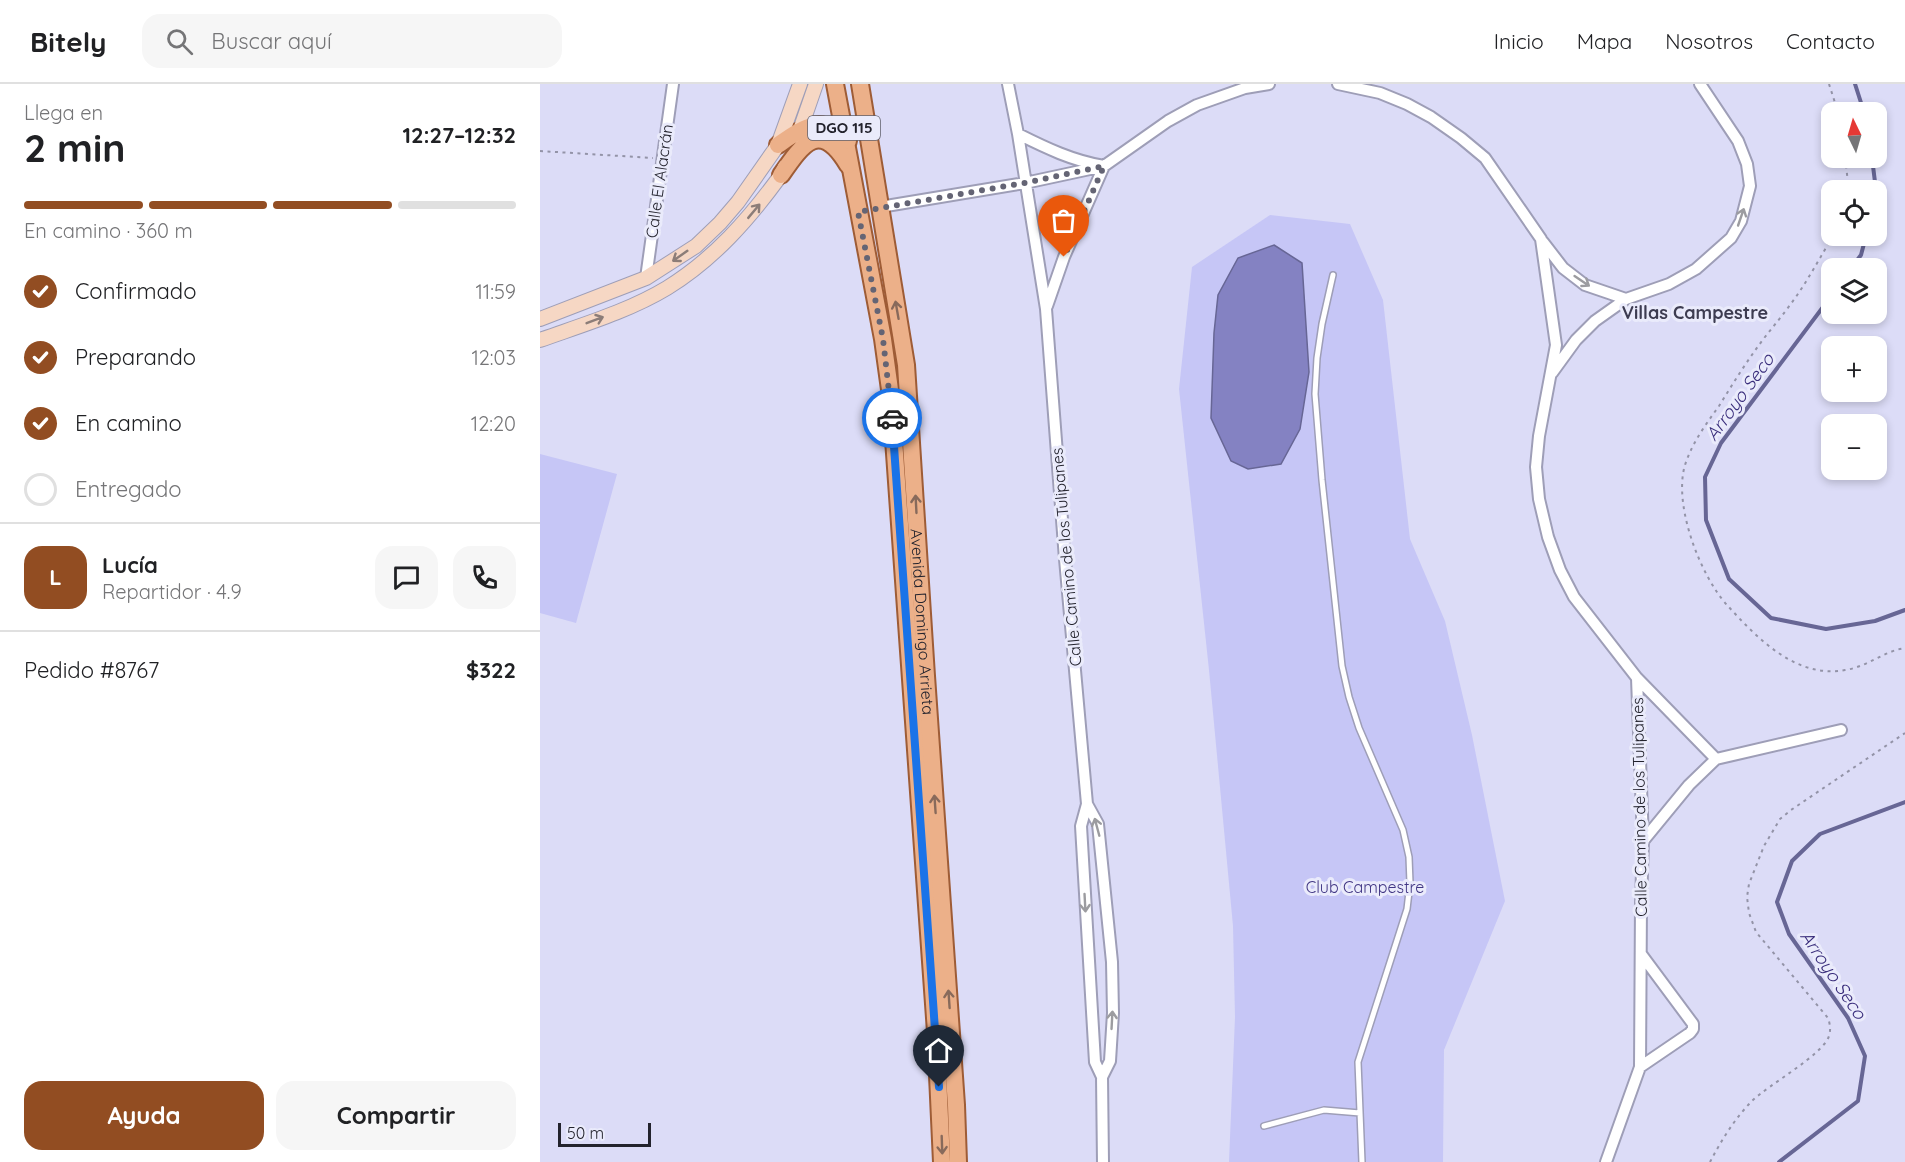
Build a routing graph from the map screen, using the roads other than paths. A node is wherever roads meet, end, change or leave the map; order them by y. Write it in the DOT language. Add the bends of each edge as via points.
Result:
graph roads {
  1 [pos="673,84"];
  2 [pos="800,84"];
  3 [pos="816,84"];
  4 [pos="835,84"];
  5 [pos="860,84"];
  6 [pos="1008,84"];
  7 [pos="1269,84"];
  8 [pos="1338,84"];
  9 [pos="1700,84"];
  10 [pos="801,129"];
  11 [pos="1018,134"];
  12 [pos="845,137"];
  13 [pos="778,145"];
  14 [pos="1104,166"];
  15 [pos="875,171"];
  16 [pos="853,172"];
  17 [pos="781,176"];
  18 [pos="1024,183"];
  19 [pos="880,207"];
  20 [pos="858,212"];
  21 [pos="1541,239"];
  22 [pos="1333,275"];
  23 [pos="646,278"];
  24 [pos="1626,299"];
  25 [pos="1046,309"];
  26 [pos="542,317"];
  27 [pos="546,338"];
  28 [pos="1550,376"];
  29 [pos="917,677"];
  30 [pos="1637,678"];
  31 [pos="1840,730"];
  32 [pos="1716,759"];
  33 [pos="1087,804"];
  34 [pos="1643,841"];
  35 [pos="1641,954"];
  36 [pos="1640,1067"];
  37 [pos="1102,1077"];
  38 [pos="948,1105"];
  39 [pos="1360,1113"];
  40 [pos="1264,1126"];
  41 [pos="942,1162"];
  42 [pos="958,1162"];
  43 [pos="1103,1162"];
  44 [pos="1362,1162"];
  45 [pos="1606,1162"];
  1 -- 23 [label="street, Calle El Alacrán"];
  2 -- 13 [label="main road"];
  3 -- 10 [label="main road"];
  4 -- 12 [label="main road, Avenida Domingo Arrieta / DGO 115"];
  5 -- 15 [label="main road, Avenida Domingo Arrieta / DGO 115"];
  6 -- 11 [label="street, Calle Camino de los Tulipanes"];
  7 -- 14 [label="street" via="1197,105"];
  8 -- 21 [label="street, Calle Camino de los Tulipanes" via="1380,93 1407,104 1461,138 1485,158"];
  24 -- 9 [label="street, one-way" via="1669,284 1696,269 1731,238 1741,221 1750,186 1747,164 1738,141"];
  10 -- 12 [label="main road" via="826,125"];
  10 -- 13 [label="main road"];
  10 -- 17 [label="main road"];
  11 -- 14 [label="street" via="1081,162"];
  11 -- 18 [label="street, Calle Camino de los Tulipanes"];
  12 -- 15 [label="main road"];
  12 -- 16 [label="main road, Avenida Domingo Arrieta / DGO 115"];
  13 -- 23 [label="main road, one-way" via="720,223 696,246"];
  14 -- 18 [label="street"];
  14 -- 25 [label="street, Calle Camino de los Tulipanes"];
  15 -- 19 [label="main road, Avenida Domingo Arrieta / DGO 115"];
  16 -- 17 [label="main road" via="834,145 813,140 799,149"];
  16 -- 20 [label="main road, Avenida Domingo Arrieta / DGO 115"];
  27 -- 17 [label="main road, one-way" via="630,306 697,267 742,225"];
  18 -- 19 [label="street"];
  18 -- 25 [label="street, Calle Camino de los Tulipanes"];
  19 -- 20 [label="main road"];
  29 -- 19 [label="main road, Avenida Domingo Arrieta / DGO 115, one-way" via="906,365"];
  20 -- 29 [label="main road, Avenida Domingo Arrieta / DGO 115" via="891,397"];
  21 -- 24 [label="street, one-way" via="1563,268 1585,285"];
  21 -- 28 [label="street, Calle Camino de los Tulipanes" via="1556,345"];
  22 -- 39 [label="lane" via="1322,324 1315,394 1342,666 1359,728 1403,830 1410,883 1407,909 1360,1052"];
  23 -- 26 [label="main road"];
  24 -- 28 [label="street" via="1576,340"];
  25 -- 33 [label="street, Calle Camino de los Tulipanes"];
  26 -- 27 [label="street"];
  28 -- 30 [label="street, Calle Camino de los Tulipanes" via="1536,467 1548,537 1574,597"];
  29 -- 38 [label="main road, Avenida Domingo Arrieta / DGO 115"];
  30 -- 32 [label="street"];
  30 -- 34 [label="street, Calle Camino de los Tulipanes"];
  31 -- 32 [label="street"];
  32 -- 34 [label="street"];
  33 -- 37 [label="street, Calle Camino de los Tulipanes, one-way" via="1081,826 1095,1062"];
  37 -- 33 [label="street, Calle Camino de los Tulipanes, one-way" via="1110,1061 1112,962 1098,824"];
  34 -- 35 [label="street, Calle Camino de los Tulipanes"];
  35 -- 36 [label="street, Calle Camino de los Tulipanes"];
  35 -- 36 [label="street" via="1693,1029"];
  36 -- 45 [label="street, Calle Camino de los Tulipanes"];
  37 -- 43 [label="street, Calle Camino de los Tulipanes"];
  38 -- 41 [label="main road, Avenida Domingo Arrieta / DGO 115, one-way"];
  38 -- 42 [label="main road, Avenida Domingo Arrieta / DGO 115"];
  39 -- 40 [label="lane" via="1324,1110"];
  39 -- 44 [label="lane"];
}
